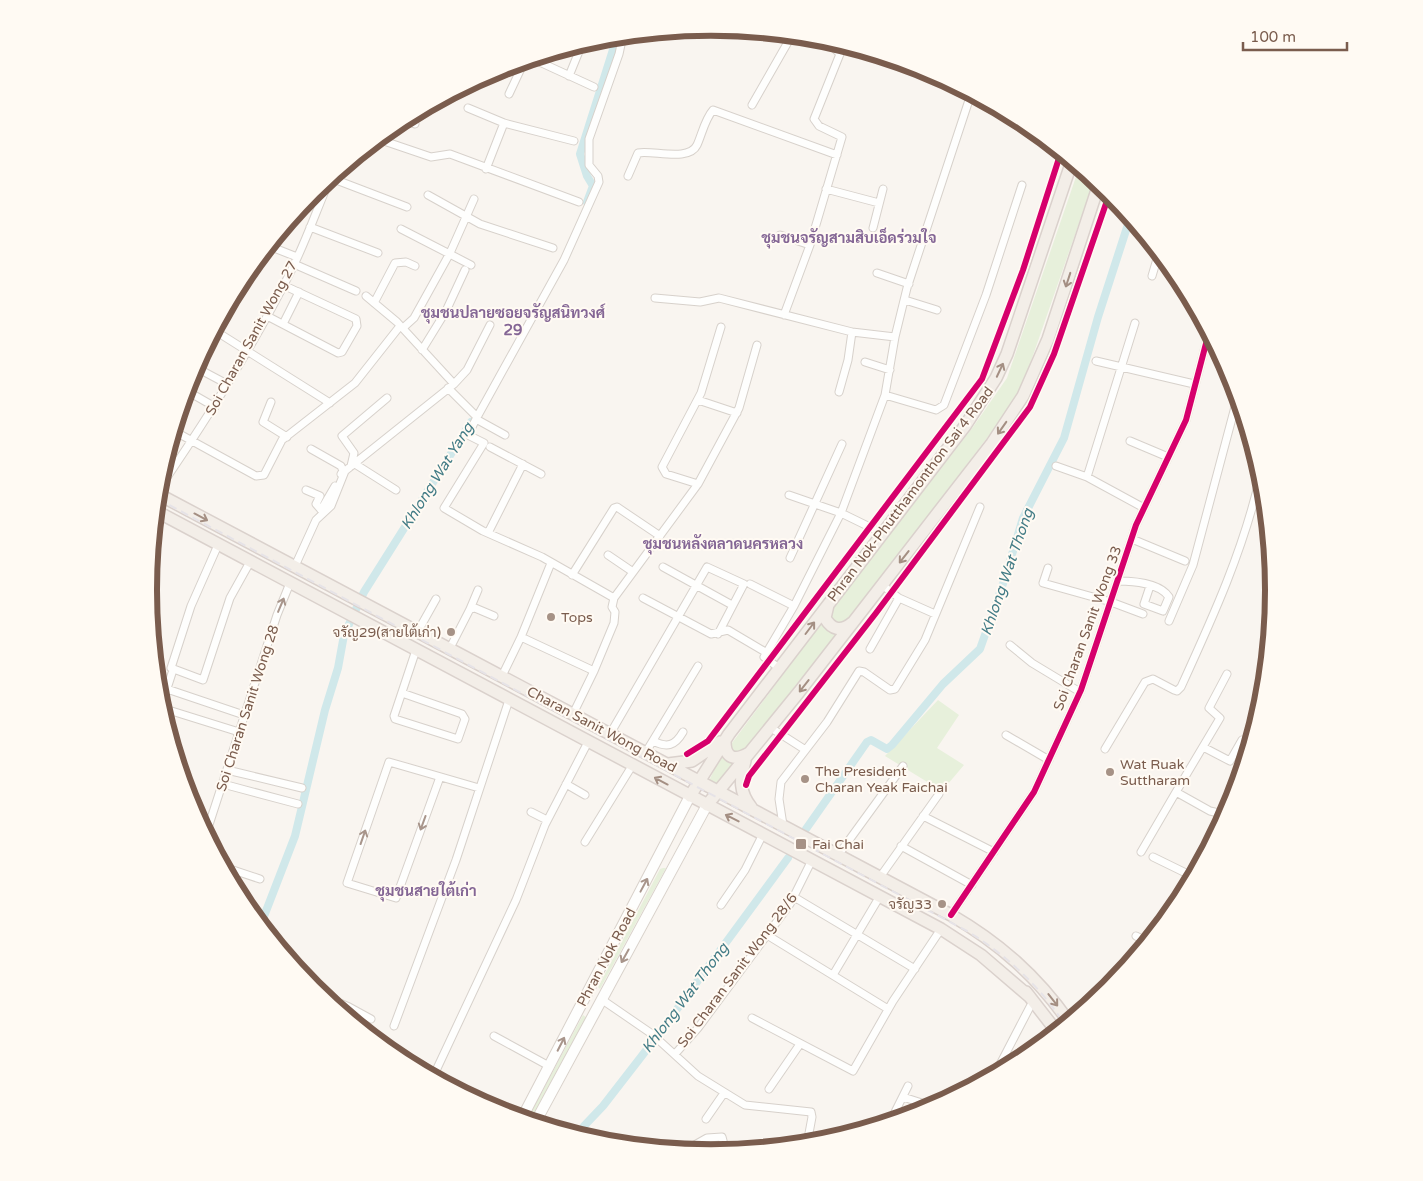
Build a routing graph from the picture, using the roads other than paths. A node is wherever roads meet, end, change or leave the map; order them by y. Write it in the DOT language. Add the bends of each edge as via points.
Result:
graph roads {
  1 [pos="788,42"];
  2 [pos="621,44"];
  3 [pos="837,51"];
  4 [pos="579,53"];
  5 [pos="542,63"];
  6 [pos="520,71"];
  7 [pos="569,76"];
  8 [pos="594,87"];
  9 [pos="509,94"];
  10 [pos="969,100"];
  11 [pos="752,105"];
  12 [pos="468,108"];
  13 [pos="504,123"];
  14 [pos="574,141"];
  15 [pos="387,142"];
  16 [pos="836,155"];
  17 [pos="1065,164"];
  18 [pos="1070,168"];
  19 [pos="486,169"];
  20 [pos="628,176"];
  21 [pos="338,182"];
  22 [pos="1022,185"];
  23 [pos="826,189"];
  24 [pos="883,189"];
  25 [pos="1096,193"];
  26 [pos="428,195"];
  27 [pos="1100,196"];
  28 [pos="323,197"];
  29 [pos="474,200"];
  30 [pos="579,202"];
  31 [pos="879,203"];
  32 [pos="407,207"];
  33 [pos="467,216"];
  34 [pos="1051,222"];
  35 [pos="310,226"];
  36 [pos="873,228"];
  37 [pos="401,229"];
  38 [pos="1084,234"];
  39 [pos="780,235"];
  40 [pos="810,245"];
  41 [pos="553,248"];
  42 [pos="275,249"];
  43 [pos="378,253"];
  44 [pos="450,254"];
  45 [pos="295,260"];
  46 [pos="1156,261"];
  47 [pos="415,266"];
  48 [pos="877,273"];
  49 [pos="1152,276"];
  50 [pos="909,284"];
  51 [pos="283,285"];
  52 [pos="356,291"];
  53 [pos="299,292"];
  54 [pos="366,296"];
  55 [pos="655,298"];
  56 [pos="904,300"];
  57 [pos="374,303"];
  58 [pos="937,310"];
  59 [pos="784,315"];
  60 [pos="267,316"];
  61 [pos="1135,323"];
  62 [pos="283,324"];
  63 [pos="490,326"];
  64 [pos="401,327"];
  65 [pos="721,327"];
  66 [pos="852,332"];
  67 [pos="220,334"];
  68 [pos="895,337"];
  69 [pos="1207,341"];
  70 [pos="757,345"];
  71 [pos="422,350"];
  72 [pos="248,351"];
  73 [pos="1096,361"];
  74 [pos="865,362"];
  75 [pos="1122,367"];
  76 [pos="890,370"];
  77 [pos="202,371"];
  78 [pos="227,384"];
  79 [pos="1194,384"];
  80 [pos="451,386"];
  81 [pos="838,392"];
  82 [pos="193,395"];
  83 [pos="886,395"];
  84 [pos="387,398"];
  85 [pos="698,400"];
  86 [pos="271,402"];
  87 [pos="330,403"];
  88 [pos="215,407"];
  89 [pos="1235,408"];
  90 [pos="737,413"];
  91 [pos="477,418"];
  92 [pos="262,420"];
  93 [pos="258,427"];
  94 [pos="180,434"];
  95 [pos="505,435"];
  96 [pos="286,437"];
  97 [pos="191,441"];
  98 [pos="1130,441"];
  99 [pos="842,444"];
  100 [pos="487,445"];
  101 [pos="311,448"];
  102 [pos="1168,457"];
  103 [pos="173,461"];
  104 [pos="176,463"];
  105 [pos="522,464"];
  106 [pos="353,465"];
  107 [pos="1056,466"];
  108 [pos="171,471"];
  109 [pos="541,474"];
  110 [pos="1087,477"];
  111 [pos="698,484"];
  112 [pos="306,490"];
  113 [pos="396,490"];
  114 [pos="1257,494"];
  115 [pos="789,495"];
  116 [pos="165,498"];
  117 [pos="816,505"];
  118 [pos="980,507"];
  119 [pos="1144,508"];
  120 [pos="322,511"];
  121 [pos="842,513"];
  122 [pos="163,515"];
  123 [pos="488,533"];
  124 [pos="882,533"];
  125 [pos="660,536"];
  126 [pos="1132,539"];
  127 [pos="218,544"];
  128 [pos="608,555"];
  129 [pos="790,558"];
  130 [pos="1185,561"];
  131 [pos="250,562"];
  132 [pos="551,563"];
  133 [pos="295,566"];
  134 [pos="663,567"];
  135 [pos="1048,568"];
  136 [pos="633,572"];
  137 [pos="572,575"];
  138 [pos="1118,581"];
  139 [pos="290,583"];
  140 [pos="750,584"];
  141 [pos="696,585"];
  142 [pos="882,585"];
  143 [pos="1150,586"];
  144 [pos="478,590"];
  145 [pos="614,598"];
  146 [pos="643,598"];
  147 [pos="899,598"];
  148 [pos="436,599"];
  149 [pos="830,602"];
  150 [pos="1111,602"];
  151 [pos="732,605"];
  152 [pos="794,606"];
  153 [pos="470,609"];
  154 [pos="935,614"];
  155 [pos="1143,614"];
  156 [pos="494,616"];
  157 [pos="679,617"];
  158 [pos="1169,621"];
  159 [pos="854,622"];
  160 [pos="414,630"];
  161 [pos="718,634"];
  162 [pos="521,637"];
  163 [pos="402,643"];
  164 [pos="1010,646"];
  165 [pos="450,648"];
  166 [pos="870,649"];
  167 [pos="416,650"];
  168 [pos="767,653"];
  169 [pos="698,666"];
  170 [pos="468,668"];
  171 [pos="779,668"];
  172 [pos="594,671"];
  173 [pos="172,673"];
  174 [pos="1227,674"];
  175 [pos="502,676"];
  176 [pos="167,689"];
  177 [pos="1080,692"];
  178 [pos="402,693"];
  179 [pos="509,700"];
  180 [pos="171,710"];
  181 [pos="573,714"];
  182 [pos="244,715"];
  183 [pos="771,728"];
  184 [pos="239,732"];
  185 [pos="684,732"];
  186 [pos="610,734"];
  187 [pos="1006,735"];
  188 [pos="726,739"];
  189 [pos="1242,740"];
  190 [pos="653,741"];
  191 [pos="588,742"];
  192 [pos="1203,747"];
  193 [pos="1105,748"];
  194 [pos="804,749"];
  195 [pos="623,750"];
  196 [pos="642,750"];
  197 [pos="749,755"];
  198 [pos="1049,760"];
  199 [pos="668,764"];
  200 [pos="631,765"];
  201 [pos="903,766"];
  202 [pos="227,770"];
  203 [pos="440,777"];
  204 [pos="699,781"];
  205 [pos="223,784"];
  206 [pos="566,784"];
  207 [pos="302,788"];
  208 [pos="479,788"];
  209 [pos="718,791"];
  210 [pos="1176,792"];
  211 [pos="939,794"];
  212 [pos="585,795"];
  213 [pos="690,796"];
  214 [pos="298,804"];
  215 [pos="707,805"];
  216 [pos="753,809"];
  217 [pos="531,812"];
  218 [pos="1219,813"];
  219 [pos="765,816"];
  220 [pos="923,816"];
  221 [pos="547,820"];
  222 [pos="208,824"];
  223 [pos="771,830"];
  224 [pos="585,842"];
  225 [pos="901,846"];
  226 [pos="994,852"];
  227 [pos="1141,852"];
  228 [pos="839,854"];
  229 [pos="1154,857"];
  230 [pos="812,860"];
  231 [pos="233,870"];
  232 [pos="1187,874"];
  233 [pos="880,876"];
  234 [pos="260,879"];
  235 [pos="972,885"];
  236 [pos="880,896"];
  237 [pos="794,897"];
  238 [pos="721,905"];
  239 [pos="951,915"];
  240 [pos="941,929"];
  241 [pos="767,935"];
  242 [pos="858,935"];
  243 [pos="1136,936"];
  244 [pos="1142,939"];
  245 [pos="914,969"];
  246 [pos="833,975"];
  247 [pos="1035,980"];
  248 [pos="601,999"];
  249 [pos="1031,999"];
  250 [pos="344,1005"];
  251 [pos="349,1007"];
  252 [pos="888,1009"];
  253 [pos="1065,1017"];
  254 [pos="752,1018"];
  255 [pos="371,1019"];
  256 [pos="394,1026"];
  257 [pos="1053,1027"];
  258 [pos="494,1036"];
  259 [pos="800,1044"];
  260 [pos="675,1054"];
  261 [pos="1000,1063"];
  262 [pos="549,1066"];
  263 [pos="436,1071"];
  264 [pos="908,1086"];
  265 [pos="769,1089"];
  266 [pos="724,1093"];
  267 [pos="903,1097"];
  268 [pos="923,1103"];
  269 [pos="525,1112"];
  270 [pos="894,1113"];
  271 [pos="538,1117"];
  272 [pos="706,1119"];
  273 [pos="809,1136"];
  274 [pos="695,1145"];
  275 [pos="724,1145"];
  1 -- 11 [label="street"];
  2 -- 91 [label="street" via="589,139 589,166 598,176 598,185 564,260"];
  3 -- 16 [label="street" via="840,54 814,115 819,126 842,137"];
  4 -- 7 [label="street"];
  5 -- 7 [label="street"];
  6 -- 9 [label="street"];
  7 -- 8 [label="street"];
  10 -- 50 [label="street"];
  12 -- 13 [label="street"];
  13 -- 14 [label="street"];
  13 -- 19 [label="street"];
  15 -- 19 [label="street" via="431,157 450,154"];
  16 -- 20 [label="street" via="713,110 692,151 674,155 638,153"];
  16 -- 23 [label="street"];
  17 -- 34 [label="main road"];
  18 -- 34 [label="main road, Phran Nok-Phutthamonthon Sai 4 Road"];
  19 -- 30 [label="street"];
  21 -- 32 [label="street"];
  22 -- 83 [label="street" via="986,295 944,405 936,410"];
  23 -- 31 [label="street"];
  23 -- 40 [label="street"];
  24 -- 31 [label="street"];
  25 -- 38 [label="main road"];
  26 -- 33 [label="street"];
  27 -- 38 [label="main road"];
  28 -- 35 [label="street, Soi Charan Sanit Wong 27"];
  29 -- 33 [label="street"];
  31 -- 36 [label="street"];
  33 -- 41 [label="street" via="480,224"];
  33 -- 44 [label="street"];
  124 -- 34 [label="main road, Phran Nok-Phutthamonthon Sai 4 Road, one-way" via="964,426 996,378"];
  35 -- 43 [label="street"];
  35 -- 45 [label="street, Soi Charan Sanit Wong 27"];
  37 -- 44 [label="street"];
  38 -- 142 [label="main road, one-way" via="1048,339 1023,396 992,443"];
  39 -- 40 [label="street"];
  40 -- 59 [label="street"];
  42 -- 45 [label="street"];
  44 -- 64 [label="street" via="414,318"];
  44 -- 71 [label="street" via="468,268"];
  45 -- 51 [label="street, Soi Charan Sanit Wong 27"];
  45 -- 52 [label="street"];
  46 -- 49 [label="street"];
  47 -- 57 [label="street" via="406,262 395,263"];
  48 -- 50 [label="street"];
  50 -- 56 [label="street"];
  51 -- 53 [label="street"];
  51 -- 60 [label="street, Soi Charan Sanit Wong 27"];
  53 -- 62 [label="street"];
  53 -- 62 [label="street" via="356,319 357,326 340,353"];
  54 -- 57 [label="street"];
  55 -- 59 [label="street" via="700,302 719,298"];
  56 -- 58 [label="street"];
  56 -- 68 [label="street"];
  57 -- 64 [label="street"];
  59 -- 66 [label="street"];
  60 -- 62 [label="street"];
  60 -- 72 [label="street, Soi Charan Sanit Wong 27"];
  61 -- 75 [label="street"];
  63 -- 80 [label="street" via="467,370"];
  64 -- 71 [label="street"];
  64 -- 87 [label="street" via="355,384"];
  65 -- 85 [label="street"];
  66 -- 68 [label="street"];
  66 -- 81 [label="street"];
  67 -- 72 [label="street"];
  68 -- 76 [label="street"];
  69 -- 79 [label="street, Soi Charan Sanit Wong 33"];
  70 -- 90 [label="street"];
  71 -- 80 [label="street"];
  72 -- 78 [label="street, Soi Charan Sanit Wong 27"];
  72 -- 87 [label="street"];
  73 -- 75 [label="street"];
  74 -- 76 [label="street"];
  75 -- 79 [label="street"];
  75 -- 110 [label="street"];
  76 -- 83 [label="street"];
  77 -- 78 [label="street"];
  78 -- 88 [label="street, Soi Charan Sanit Wong 27"];
  79 -- 102 [label="street, Soi Charan Sanit Wong 33" via="1186,420"];
  80 -- 91 [label="street"];
  80 -- 106 [label="street"];
  82 -- 88 [label="street"];
  83 -- 121 [label="street"];
  84 -- 106 [label="street" via="342,436 354,453"];
  85 -- 90 [label="street"];
  85 -- 111 [label="street" via="662,467 666,474"];
  86 -- 92 [label="street"];
  87 -- 96 [label="street"];
  88 -- 97 [label="street, Soi Charan Sanit Wong 27"];
  89 -- 158 [label="street" via="1193,565"];
  90 -- 111 [label="street"];
  91 -- 95 [label="street"];
  91 -- 100 [label="street" via="468,435"];
  92 -- 93 [label="street"];
  92 -- 96 [label="street"];
  94 -- 97 [label="street"];
  96 -- 97 [label="street" via="264,475 259,476"];
  97 -- 104 [label="street, Soi Charan Sanit Wong 27"];
  98 -- 102 [label="street"];
  99 -- 117 [label="street"];
  100 -- 105 [label="street"];
  100 -- 123 [label="street" via="444,508"];
  101 -- 120 [label="street" via="343,468"];
  102 -- 119 [label="street, Soi Charan Sanit Wong 33"];
  103 -- 104 [label="street"];
  104 -- 108 [label="street, Soi Charan Sanit Wong 27"];
  105 -- 109 [label="street"];
  105 -- 123 [label="street"];
  106 -- 113 [label="street"];
  106 -- 120 [label="street" via="345,471 331,506"];
  107 -- 110 [label="street"];
  110 -- 119 [label="street"];
  111 -- 125 [label="street"];
  112 -- 120 [label="street" via="320,496 316,504"];
  114 -- 193 [label="street" via="1226,588 1181,687 1177,691 1153,679 1144,682"];
  115 -- 117 [label="street"];
  116 -- 133 [label="main road, Charan Sanit Wong Road, one-way"];
  117 -- 121 [label="street"];
  117 -- 129 [label="street"];
  118 -- 154 [label="street"];
  119 -- 126 [label="street, Soi Charan Sanit Wong 33"];
  120 -- 133 [label="street"];
  121 -- 124 [label="street"];
  121 -- 152 [label="street"];
  122 -- 127 [label="main road, Charan Sanit Wong Road"];
  123 -- 132 [label="street"];
  124 -- 149 [label="main road, Phran Nok-Phutthamonthon Sai 4 Road"];
  125 -- 136 [label="street"];
  125 -- 137 [label="street" via="614,508"];
  126 -- 130 [label="street"];
  126 -- 138 [label="street, Soi Charan Sanit Wong 33"];
  127 -- 131 [label="main road, Charan Sanit Wong Road"];
  127 -- 131 [label="street" via="193,599 171,668 202,680 230,598"];
  128 -- 136 [label="street"];
  131 -- 139 [label="main road, Charan Sanit Wong Road"];
  132 -- 137 [label="street"];
  132 -- 162 [label="street"];
  133 -- 160 [label="main road, Charan Sanit Wong Road"];
  134 -- 141 [label="street"];
  135 -- 150 [label="street" via="1043,583"];
  136 -- 145 [label="street"];
  137 -- 145 [label="street"];
  138 -- 143 [label="street" via="1135,580"];
  138 -- 150 [label="street, Soi Charan Sanit Wong 33"];
  139 -- 163 [label="main road, Charan Sanit Wong Road"];
  182 -- 139 [label="street, Soi Charan Sanit Wong 28, one-way"];
  140 -- 152 [label="street"];
  141 -- 151 [label="street"];
  141 -- 151 [label="street" via="707,567 744,584"];
  141 -- 157 [label="street"];
  142 -- 147 [label="street"];
  142 -- 159 [label="main road"];
  144 -- 153 [label="street"];
  145 -- 172 [label="street" via="615,619"];
  146 -- 157 [label="street"];
  147 -- 154 [label="street"];
  147 -- 166 [label="street"];
  148 -- 160 [label="street"];
  149 -- 159 [label="main road" via="825,618 829,624 845,629"];
  171 -- 149 [label="main road, Phran Nok-Phutthamonthon Sai 4 Road, one-way"];
  150 -- 155 [label="street"];
  150 -- 177 [label="street, Soi Charan Sanit Wong 33"];
  151 -- 161 [label="street"];
  152 -- 168 [label="street"];
  153 -- 156 [label="street" via="476,608"];
  153 -- 165 [label="street"];
  154 -- 194 [label="street" via="925,640 895,689 890,690 859,671"];
  157 -- 161 [label="street" via="711,634"];
  157 -- 186 [label="street"];
  159 -- 183 [label="main road, one-way"];
  160 -- 165 [label="main road, Charan Sanit Wong Road"];
  160 -- 170 [label="main road"];
  161 -- 168 [label="street" via="728,630"];
  162 -- 172 [label="street"];
  162 -- 175 [label="street"];
  163 -- 167 [label="main road, Charan Sanit Wong Road"];
  163 -- 170 [label="main road"];
  164 -- 177 [label="street"];
  165 -- 175 [label="main road, Charan Sanit Wong Road"];
  167 -- 178 [label="street"];
  167 -- 179 [label="main road, Charan Sanit Wong Road"];
  168 -- 171 [label="street" via="764,657"];
  169 -- 190 [label="street"];
  170 -- 195 [label="main road, Charan Sanit Wong Road"];
  171 -- 188 [label="main road, Phran Nok-Phutthamonthon Sai 4 Road"];
  172 -- 181 [label="street"];
  173 -- 176 [label="street"];
  174 -- 192 [label="street" via="1209,708 1220,718"];
  175 -- 181 [label="main road, Charan Sanit Wong Road"];
  176 -- 182 [label="street"];
  177 -- 198 [label="street, Soi Charan Sanit Wong 33"];
  178 -- 178 [label="street" via="395,719 458,739 466,719 462,714"];
  179 -- 191 [label="main road, Charan Sanit Wong Road"];
  179 -- 208 [label="street"];
  180 -- 184 [label="street"];
  181 -- 186 [label="main road, Charan Sanit Wong Road"];
  182 -- 184 [label="street, Soi Charan Sanit Wong 28"];
  183 -- 194 [label="street"];
  183 -- 197 [label="main road"];
  184 -- 202 [label="street, Soi Charan Sanit Wong 28"];
  185 -- 190 [label="street" via="672,745"];
  186 -- 196 [label="main road, Charan Sanit Wong Road"];
  187 -- 198 [label="street"];
  188 -- 197 [label="main road" via="726,753 732,758"];
  188 -- 199 [label="main road" via="687,763"];
  188 -- 204 [label="main road, Phran Nok-Phutthamonthon Sai 4 Road"];
  189 -- 192 [label="street" via="1230,761"];
  190 -- 196 [label="street"];
  191 -- 200 [label="main road, Charan Sanit Wong Road"];
  191 -- 206 [label="street"];
  192 -- 210 [label="street"];
  194 -- 223 [label="street" via="779,788"];
  196 -- 199 [label="main road, Charan Sanit Wong Road"];
  196 -- 200 [label="main road" via="642,763"];
  197 -- 209 [label="main road"];
  197 -- 216 [label="main road" via="741,776 741,788"];
  198 -- 226 [label="street, Soi Charan Sanit Wong 33" via="1034,792"];
  199 -- 204 [label="main road, Charan Sanit Wong Road"];
  213 -- 200 [label="main road, Charan Sanit Wong Road, one-way"];
  200 -- 224 [label="street"];
  201 -- 228 [label="street"];
  202 -- 205 [label="street, Soi Charan Sanit Wong 28"];
  202 -- 207 [label="street"];
  203 -- 203 [label="street, one-way" via="396,898 347,883 389,762"];
  203 -- 208 [label="street"];
  204 -- 209 [label="main road, Charan Sanit Wong Road"];
  204 -- 213 [label="main road, Phran Nok-Phutthamonthon Sai 4 Road"];
  205 -- 214 [label="street"];
  205 -- 222 [label="street, Soi Charan Sanit Wong 28"];
  206 -- 212 [label="street"];
  206 -- 221 [label="street"];
  208 -- 256 [label="street" via="456,860"];
  209 -- 215 [label="main road"];
  209 -- 216 [label="main road, Charan Sanit Wong Road"];
  210 -- 218 [label="street"];
  210 -- 227 [label="street"];
  211 -- 220 [label="street"];
  213 -- 215 [label="main road, Charan Sanit Wong Road"];
  262 -- 213 [label="main road, Phran Nok Road, one-way"];
  223 -- 215 [label="main road, Charan Sanit Wong Road, one-way"];
  215 -- 248 [label="main road, Phran Nok Road, one-way"];
  216 -- 219 [label="main road, Charan Sanit Wong Road"];
  217 -- 221 [label="street"];
  219 -- 223 [label="main road, Charan Sanit Wong Road"];
  219 -- 223 [label="main road" via="758,817 754,823"];
  220 -- 225 [label="street"];
  220 -- 226 [label="street"];
  221 -- 263 [label="street" via="512,909"];
  223 -- 228 [label="main road, Charan Sanit Wong Road"];
  223 -- 230 [label="main road, Charan Sanit Wong Road"];
  223 -- 238 [label="street"];
  223 -- 247 [label="main road, Charan Sanit Wong Road" via="976,934"];
  223 -- 249 [label="main road, Charan Sanit Wong Road" via="968,940 1001,964"];
  225 -- 233 [label="street"];
  225 -- 235 [label="street"];
  226 -- 235 [label="street, Soi Charan Sanit Wong 33"];
  228 -- 233 [label="main road, Charan Sanit Wong Road"];
  229 -- 232 [label="street"];
  230 -- 236 [label="main road, Charan Sanit Wong Road"];
  230 -- 237 [label="street, Soi Charan Sanit Wong 28/6"];
  231 -- 234 [label="street"];
  233 -- 239 [label="main road, Charan Sanit Wong Road"];
  235 -- 239 [label="street, Soi Charan Sanit Wong 33"];
  236 -- 240 [label="main road, Charan Sanit Wong Road"];
  236 -- 242 [label="street"];
  237 -- 241 [label="street, Soi Charan Sanit Wong 28/6"];
  237 -- 242 [label="street"];
  239 -- 247 [label="main road, Charan Sanit Wong Road" via="1003,949"];
  240 -- 245 [label="street"];
  240 -- 249 [label="main road, Charan Sanit Wong Road" via="981,955"];
  241 -- 246 [label="street"];
  241 -- 260 [label="street, Soi Charan Sanit Wong 28/6"];
  242 -- 245 [label="street"];
  242 -- 246 [label="street"];
  243 -- 244 [label="street"];
  245 -- 252 [label="street"];
  246 -- 252 [label="street"];
  247 -- 253 [label="main road, Charan Sanit Wong Road, one-way"];
  248 -- 260 [label="street"];
  248 -- 271 [label="main road, Phran Nok Road"];
  249 -- 257 [label="main road, Charan Sanit Wong Road"];
  249 -- 261 [label="street"];
  250 -- 251 [label="street"];
  251 -- 255 [label="street"];
  252 -- 259 [label="street" via="853,1071"];
  254 -- 259 [label="street"];
  258 -- 262 [label="street"];
  259 -- 265 [label="street"];
  260 -- 266 [label="street" via="698,1076"];
  262 -- 269 [label="main road, Phran Nok Road"];
  264 -- 267 [label="street"];
  266 -- 272 [label="street"];
  266 -- 273 [label="street" via="745,1105 811,1112"];
  267 -- 268 [label="street"];
  267 -- 270 [label="street"];
  274 -- 275 [label="street" via="707,1138 722,1137"];
}
